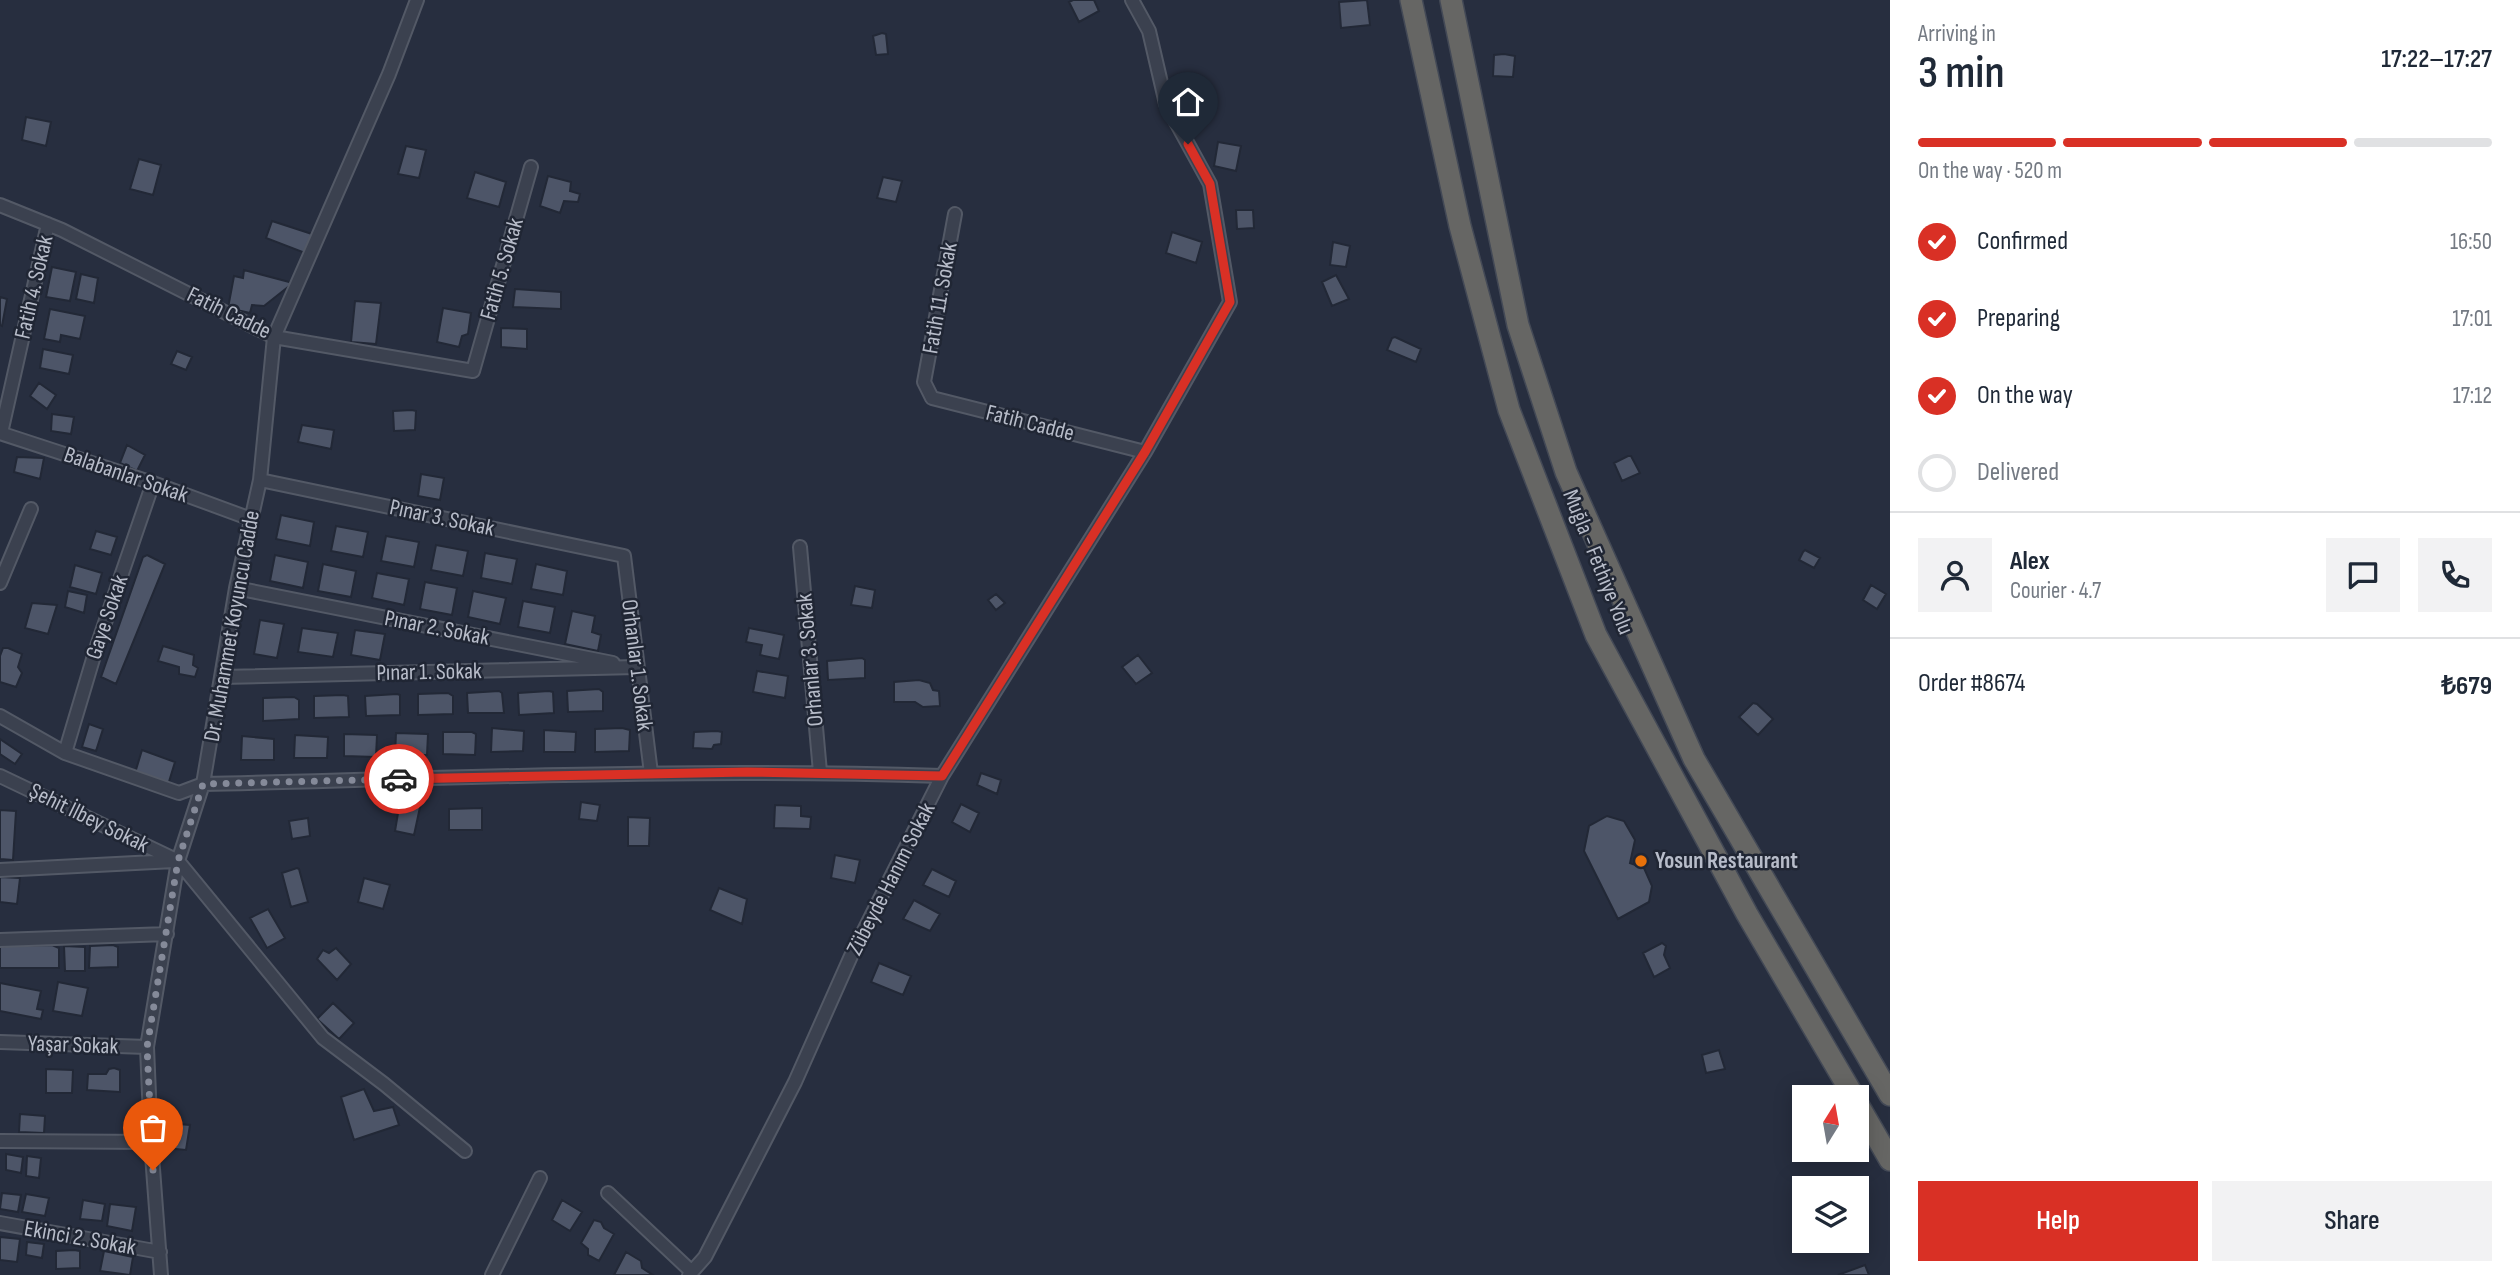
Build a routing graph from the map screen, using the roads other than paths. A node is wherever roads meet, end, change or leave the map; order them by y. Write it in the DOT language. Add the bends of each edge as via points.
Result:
graph roads {
  1 [pos="417,0"];
  2 [pos="1132,0"];
  3 [pos="1412,0"];
  4 [pos="1451,0"];
  5 [pos="531,167"];
  6 [pos="0,205"];
  7 [pos="955,214"];
  8 [pos="48,224"];
  9 [pos="274,337"];
  10 [pos="473,371"];
  11 [pos="924,382"];
  12 [pos="1,433"];
  13 [pos="1145,452"];
  14 [pos="260,480"];
  15 [pos="153,483"];
  16 [pos="31,509"];
  17 [pos="251,519"];
  18 [pos="800,547"];
  19 [pos="624,556"];
  20 [pos="0,583"];
  21 [pos="236,588"];
  22 [pos="637,667"];
  23 [pos="221,677"];
  24 [pos="0,716"];
  25 [pos="65,754"];
  26 [pos="820,772"];
  27 [pos="650,773"];
  28 [pos="0,776"];
  29 [pos="942,776"];
  30 [pos="203,784"];
  31 [pos="178,861"];
  32 [pos="0,870"];
  33 [pos="167,934"];
  34 [pos="0,940"];
  35 [pos="0,1042"];
  36 [pos="147,1047"];
  37 [pos="1847,1085"];
  38 [pos="1890,1095"];
  39 [pos="1869,1124"];
  40 [pos="0,1141"];
  41 [pos="151,1142"];
  42 [pos="465,1151"];
  43 [pos="1890,1160"];
  44 [pos="540,1178"];
  45 [pos="608,1193"];
  46 [pos="0,1223"];
  47 [pos="160,1252"];
  48 [pos="690,1274"];
  49 [pos="161,1275"];
  50 [pos="492,1275"];
  1 -- 9 [label="street, Dr. Muhammet Koyuncu Cadde"];
  2 -- 13 [label="street, Zübeyde Hanım Sokak" via="1149,31 1166,104 1210,184 1230,302"];
  3 -- 37 [label="highway, Muğla - Fethiye Yolu" via="1460,226 1509,410 1597,635 1747,914"];
  4 -- 38 [label="highway, Muğla - Fethiye Yolu" via="1518,325 1566,472 1694,759"];
  5 -- 10 [label="street, Fatih 5. Sokak"];
  6 -- 8 [label="street, Fatih Cadde"];
  7 -- 11 [label="street, Fatih 11. Sokak"];
  8 -- 9 [label="street, Fatih Cadde"];
  8 -- 12 [label="street, Fatih 4. Sokak"];
  9 -- 10 [label="street, Fatih Cadde"];
  9 -- 14 [label="street, Dr. Muhammet Koyuncu Cadde"];
  11 -- 13 [label="street, Fatih Cadde" via="932,398"];
  12 -- 15 [label="street, Balabanlar Sokak"];
  13 -- 29 [label="street, Zübeyde Hanım Sokak"];
  14 -- 17 [label="street, Dr. Muhammet Koyuncu Cadde"];
  14 -- 19 [label="street, Pınar 3. Sokak"];
  15 -- 17 [label="street, Balabanlar Sokak"];
  15 -- 25 [label="street, Gaye Sokak"];
  16 -- 20 [label="street"];
  17 -- 21 [label="street, Dr. Muhammet Koyuncu Cadde"];
  18 -- 26 [label="street, Orhanlar 3. Sokak"];
  19 -- 22 [label="street, Orhanlar 1. Sokak"];
  21 -- 22 [label="street, Pınar 2. Sokak"];
  21 -- 23 [label="street, Dr. Muhammet Koyuncu Cadde"];
  22 -- 23 [label="street, Pınar 1. Sokak"];
  22 -- 27 [label="street, Orhanlar 1. Sokak"];
  23 -- 30 [label="street, Dr. Muhammet Koyuncu Cadde"];
  24 -- 25 [label="street"];
  25 -- 30 [label="street" via="178,793"];
  26 -- 27 [label="street"];
  26 -- 29 [label="street"];
  27 -- 30 [label="street"];
  28 -- 31 [label="street, Şehit İlbey Sokak"];
  29 -- 48 [label="street, Zübeyde Hanım Sokak" via="851,956 795,1082 705,1257"];
  30 -- 31 [label="street, Dr. Muhammet Koyuncu Cadde"];
  31 -- 32 [label="street"];
  31 -- 33 [label="street, Dr. Muhammet Koyuncu Cadde"];
  31 -- 42 [label="street" via="323,1038"];
  33 -- 34 [label="street"];
  33 -- 36 [label="street, Dr. Muhammet Koyuncu Cadde"];
  35 -- 36 [label="street, Yaşar Sokak"];
  36 -- 41 [label="street, Dr. Muhammet Koyuncu Cadde"];
  39 -- 43 [label="highway"];
  40 -- 41 [label="street"];
  41 -- 47 [label="street, Dr. Muhammet Koyuncu Cadde"];
  44 -- 50 [label="street"];
  45 -- 48 [label="street"];
  46 -- 47 [label="street, Ekinci 2. Sokak"];
  47 -- 49 [label="street, Dr. Muhammet Koyuncu Cadde"];
}
